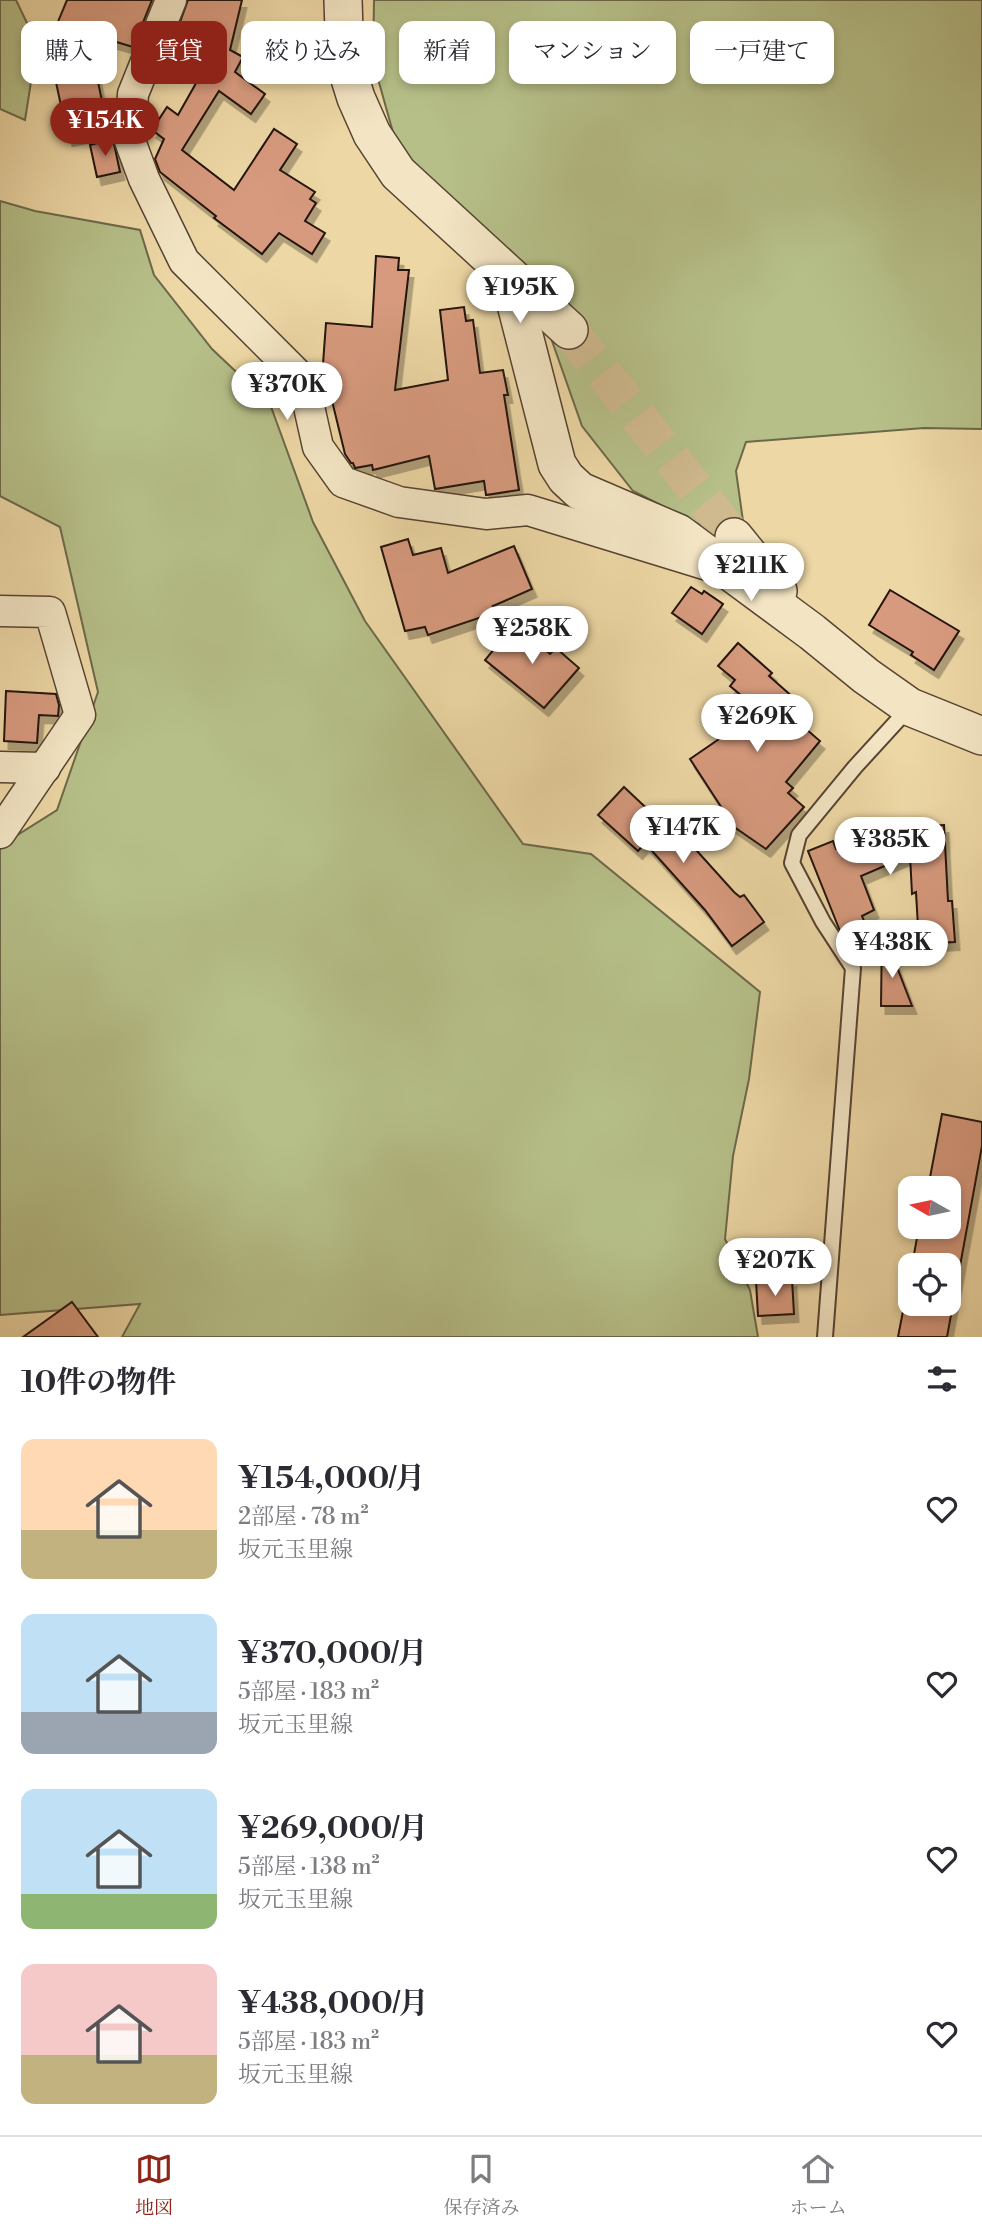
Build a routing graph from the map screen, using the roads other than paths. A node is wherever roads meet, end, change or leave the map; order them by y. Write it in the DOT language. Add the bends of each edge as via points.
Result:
graph roads {
  1 [pos="171,0"];
  2 [pos="343,0"];
  3 [pos="509,277"];
  4 [pos="569,331"];
  5 [pos="732,554"];
  6 [pos="0,611"];
  7 [pos="910,707"];
  8 [pos="982,736"];
  9 [pos="0,767"];
  10 [pos="44,768"];
  11 [pos="0,833"];
  12 [pos="825,1337"];
  1 -- 5 [label="street" via="133,94 130,141 184,261 303,380 318,447 343,482 399,502 486,514 528,510"];
  2 -- 3 [label="street" via="345,63 372,134 398,173"];
  3 -- 4 [label="street"];
  3 -- 5 [label="street" via="557,464 566,478 580,491"];
  5 -- 7 [label="street" via="812,632"];
  6 -- 10 [label="street" via="50,612 80,715"];
  7 -- 8 [label="street"];
  7 -- 12 [label="lane" via="799,835 792,863 853,968"];
  9 -- 10 [label="street"];
  10 -- 11 [label="street"];
}
